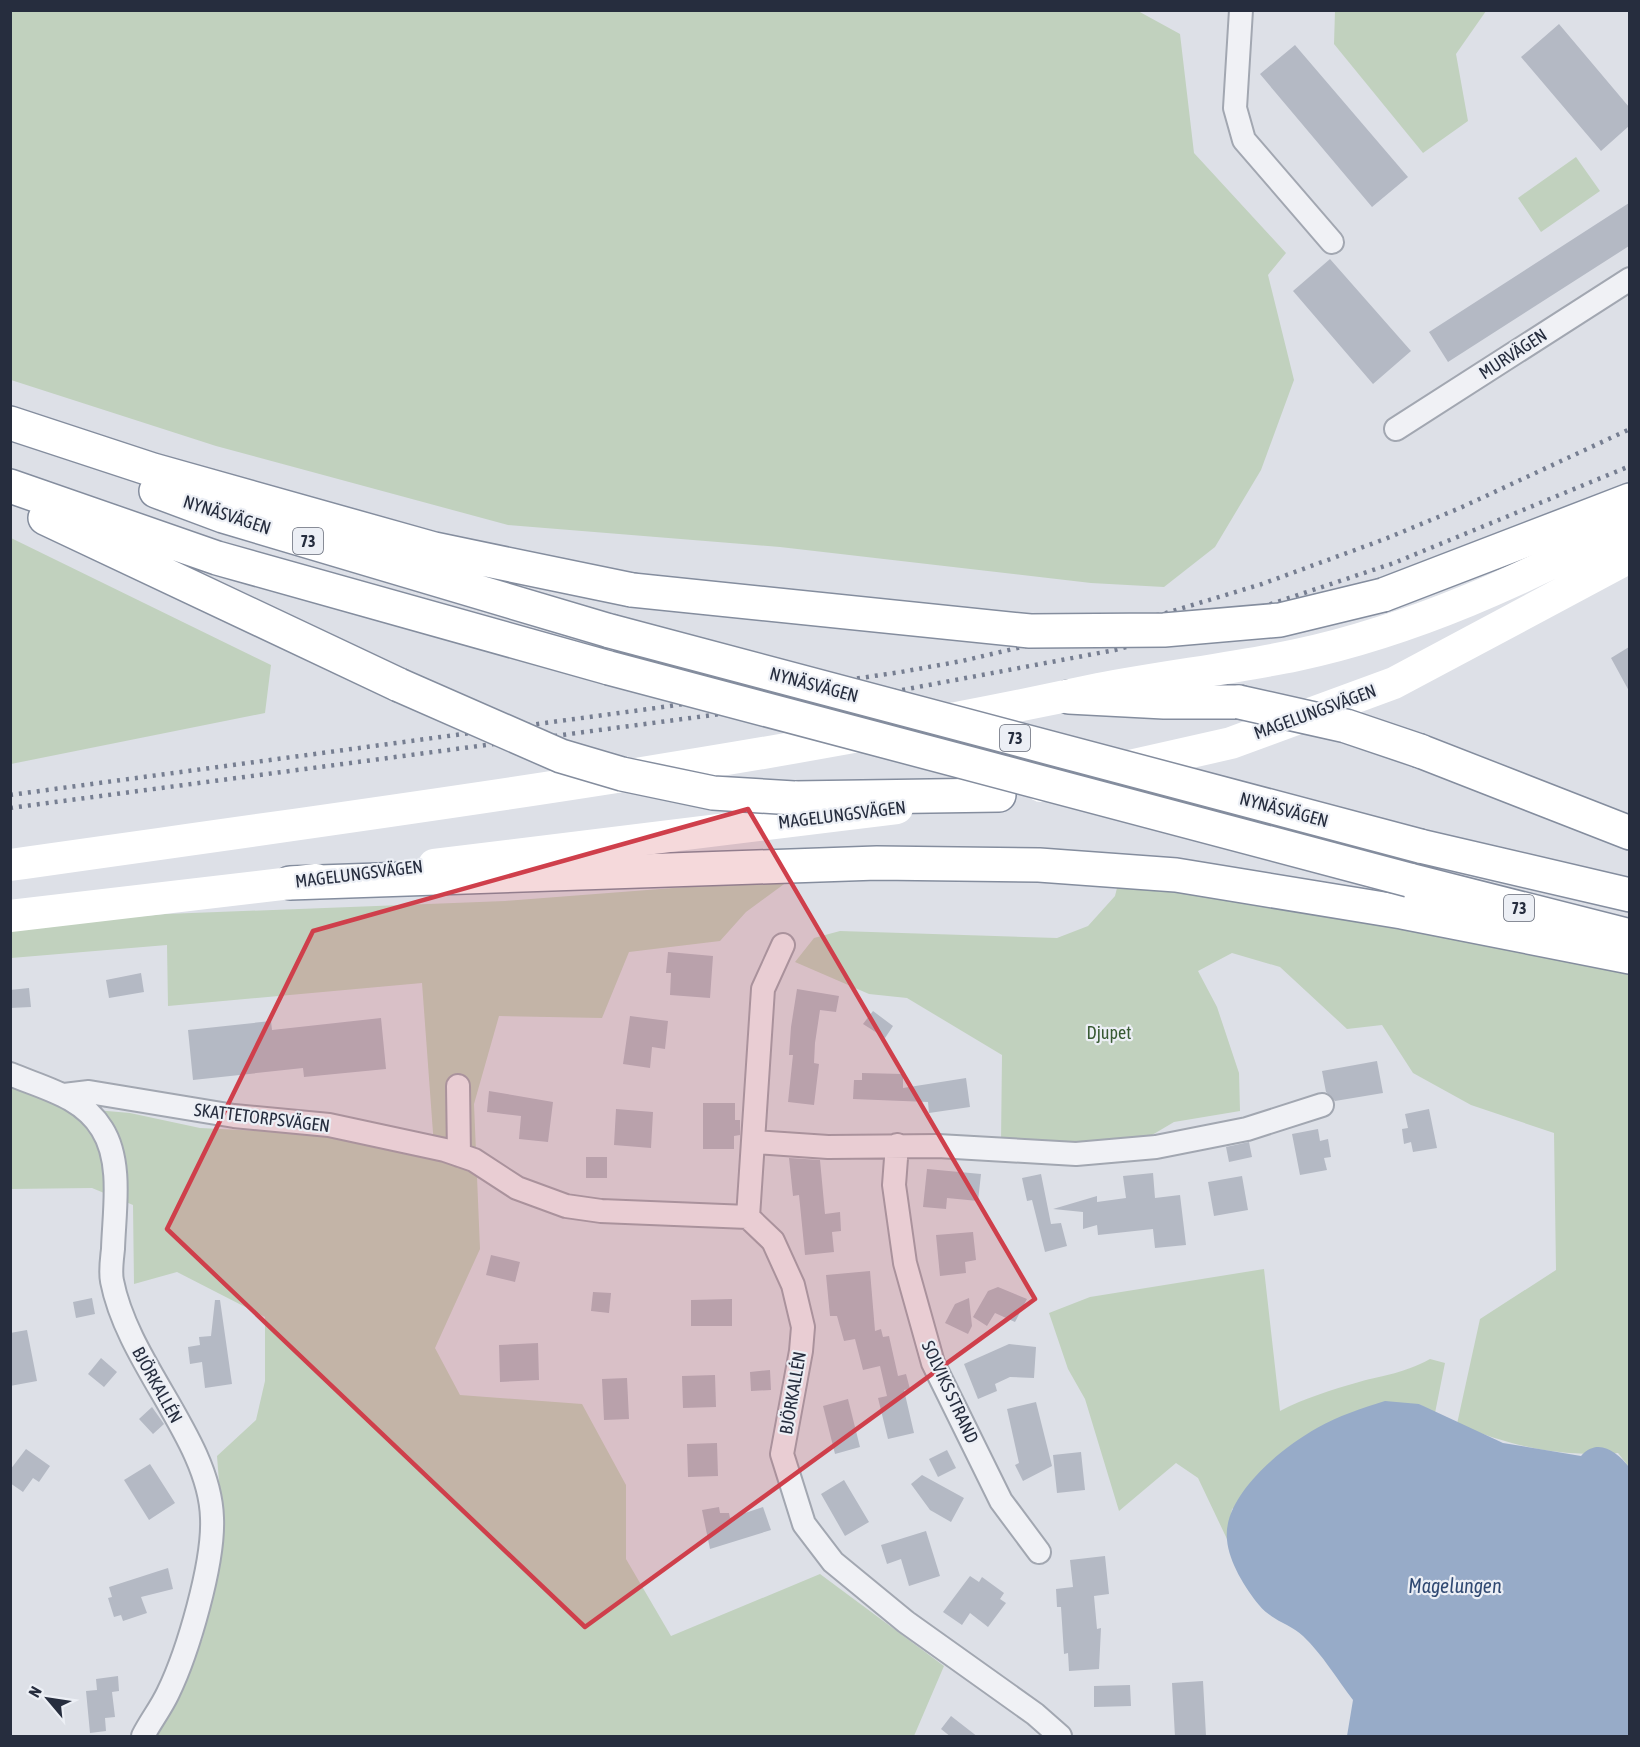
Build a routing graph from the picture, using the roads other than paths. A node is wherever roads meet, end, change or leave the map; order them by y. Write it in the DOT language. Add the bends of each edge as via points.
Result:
graph roads {
  1 [pos="1241,10"];
  2 [pos="1332,242"];
  3 [pos="1629,279"];
  4 [pos="10,423"];
  5 [pos="1396,429"];
  6 [pos="10,438"];
  7 [pos="10,486"];
  8 [pos="1629,500"];
  9 [pos="10,502"];
  10 [pos="1629,523"];
  11 [pos="1629,556"];
  12 [pos="1069,697"];
  13 [pos="999,795"];
  14 [pos="1629,833"];
  15 [pos="10,865"];
  16 [pos="290,883"];
  17 [pos="1629,895"];
  18 [pos="10,916"];
  19 [pos="1629,936"];
  20 [pos="783,945"];
  21 [pos="1629,957"];
  22 [pos="10,1074"];
  23 [pos="458,1086"];
  24 [pos="64,1095"];
  25 [pos="1322,1105"];
  26 [pos="754,1142"];
  27 [pos="897,1145"];
  28 [pos="459,1155"];
  29 [pos="748,1217"];
  30 [pos="1039,1552"];
  31 [pos="143,1737"];
  32 [pos="1060,1737"];
  1 -- 2 [label="street" via="1235,108 1244,140"];
  3 -- 5 [label="street, MURVÄGEN"];
  4 -- 8 [label="highway, bridge" via="153,470 434,549 632,591 1030,631 1164,630 1280,620 1383,595"];
  6 -- 17 [label="highway, NYNÄSVÄGEN / 73, bridge" via="223,516 610,631 1420,846"];
  7 -- 19 [label="highway, NYNÄSVÄGEN / 73, bridge" via="217,558 609,668"];
  9 -- 13 [label="highway, bridge" via="399,685 561,756 712,793 794,798"];
  10 -- 12 [label="street" via="1544,569 1418,620 1300,654"];
  11 -- 13 [label="street, MAGELUNGSVÄGEN" via="1394,683 1231,743"];
  12 -- 14 [label="highway, bridge" via="1239,702 1346,726"];
  12 -- 15 [label="street" via="779,752 560,788"];
  13 -- 16 [label="street, MAGELUNGSVÄGEN"];
  16 -- 18 [label="street, MAGELUNGSVÄGEN"];
  16 -- 21 [label="highway" via="877,863 1039,865 1176,875 1402,912"];
  20 -- 26 [label="street" via="763,989"];
  22 -- 24 [label="street, BJÖRKALLÉN"];
  23 -- 28 [label="street"];
  24 -- 28 [label="street, SKATTETORPSVÄGEN" via="89,1092 234,1116 328,1125"];
  24 -- 31 [label="street, BJÖRKALLÉN" via="84,1108 102,1128 111,1148 112,1280 139,1355 208,1485 212,1517 211,1552 192,1625 168,1693"];
  25 -- 27 [label="street" via="1247,1129 1156,1148 1076,1154"];
  26 -- 27 [label="street" via="828,1147"];
  26 -- 29 [label="street"];
  27 -- 30 [label="street, SOLVIKS STRAND" via="894,1185 905,1263 933,1363 1001,1501"];
  28 -- 29 [label="street, SKATTETORPSVÄGEN" via="474,1160 517,1188 566,1206"];
  29 -- 32 [label="street, BJÖRKALLÉN" via="773,1241 792,1285 803,1327 782,1454 804,1524 833,1562"];
}
